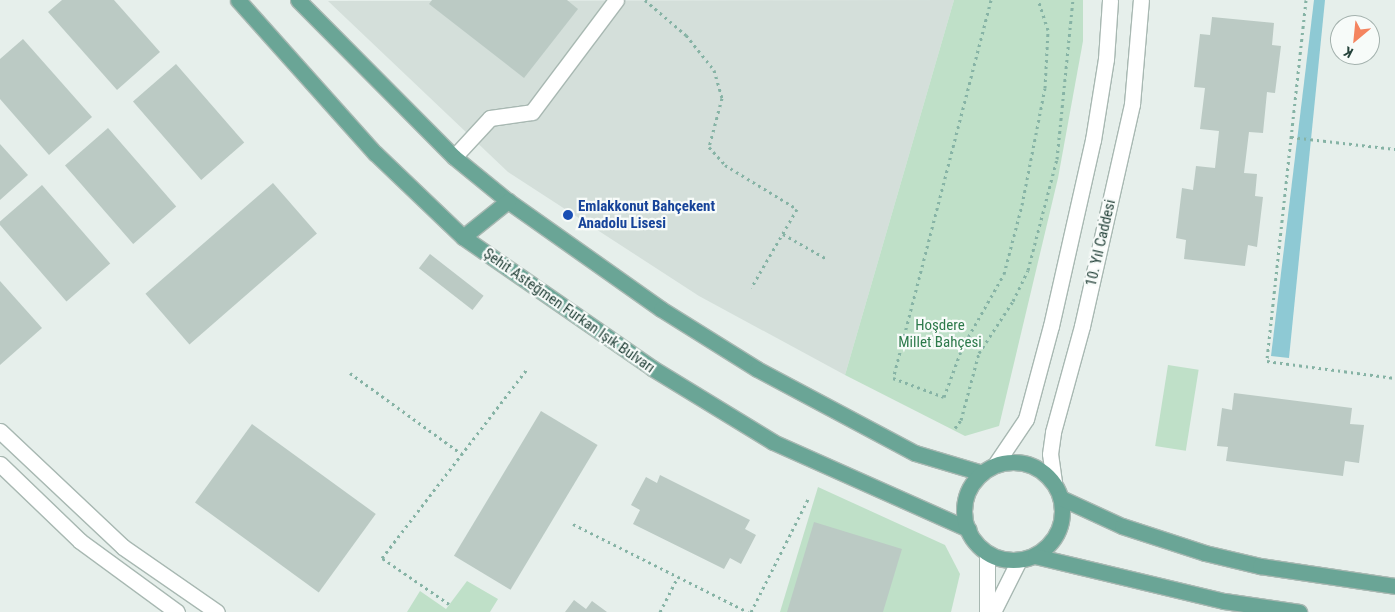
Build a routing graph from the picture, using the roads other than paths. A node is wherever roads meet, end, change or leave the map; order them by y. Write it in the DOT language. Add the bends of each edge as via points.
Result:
graph roads {
  1 [pos="238,0"];
  2 [pos="298,0"];
  3 [pos="616,0"];
  4 [pos="1110,0"];
  5 [pos="1141,0"];
  6 [pos="454,157"];
  7 [pos="508,201"];
  8 [pos="463,237"];
  9 [pos="0,431"];
  10 [pos="0,464"];
  11 [pos="995,465"];
  12 [pos="982,473"];
  13 [pos="1054,482"];
  14 [pos="1061,498"];
  15 [pos="968,529"];
  16 [pos="987,553"];
  17 [pos="1035,556"];
  18 [pos="1019,560"];
  19 [pos="1395,586"];
  20 [pos="177,612"];
  21 [pos="217,612"];
  22 [pos="987,612"];
  23 [pos="993,612"];
  24 [pos="1299,612"];
  1 -- 8 [label="main road, Şehit Asteğmen Furkan Işık Bulvarı" via="375,153"];
  2 -- 6 [label="main road"];
  3 -- 6 [label="street" via="532,112 490,118"];
  4 -- 11 [label="street, 10. Yıl Caddesi" via="1093,140 1051,326 1026,419"];
  5 -- 13 [label="street, 10. Yıl Caddesi" via="1132,104 1082,326 1053,432 1050,454"];
  6 -- 7 [label="main road"];
  7 -- 8 [label="main road"];
  7 -- 12 [label="main road" via="661,308 757,369 915,453"];
  8 -- 15 [label="main road, Şehit Asteğmen Furkan Işık Bulvarı" via="652,368 773,442"];
  9 -- 21 [label="street" via="123,547"];
  10 -- 20 [label="street" via="80,541"];
  11 -- 12 [label="main road"];
  11 -- 13 [label="main road" via="1026,464"];
  12 -- 15 [label="main road" via="966,499"];
  13 -- 14 [label="main road"];
  14 -- 17 [label="main road" via="1059,531 1049,546"];
  14 -- 19 [label="main road" via="1122,526 1205,553 1260,566"];
  15 -- 16 [label="main road"];
  16 -- 18 [label="main road"];
  16 -- 22 [label="street"];
  17 -- 18 [label="main road"];
  17 -- 24 [label="main road" via="1224,601"];
  18 -- 23 [label="street"];
}
